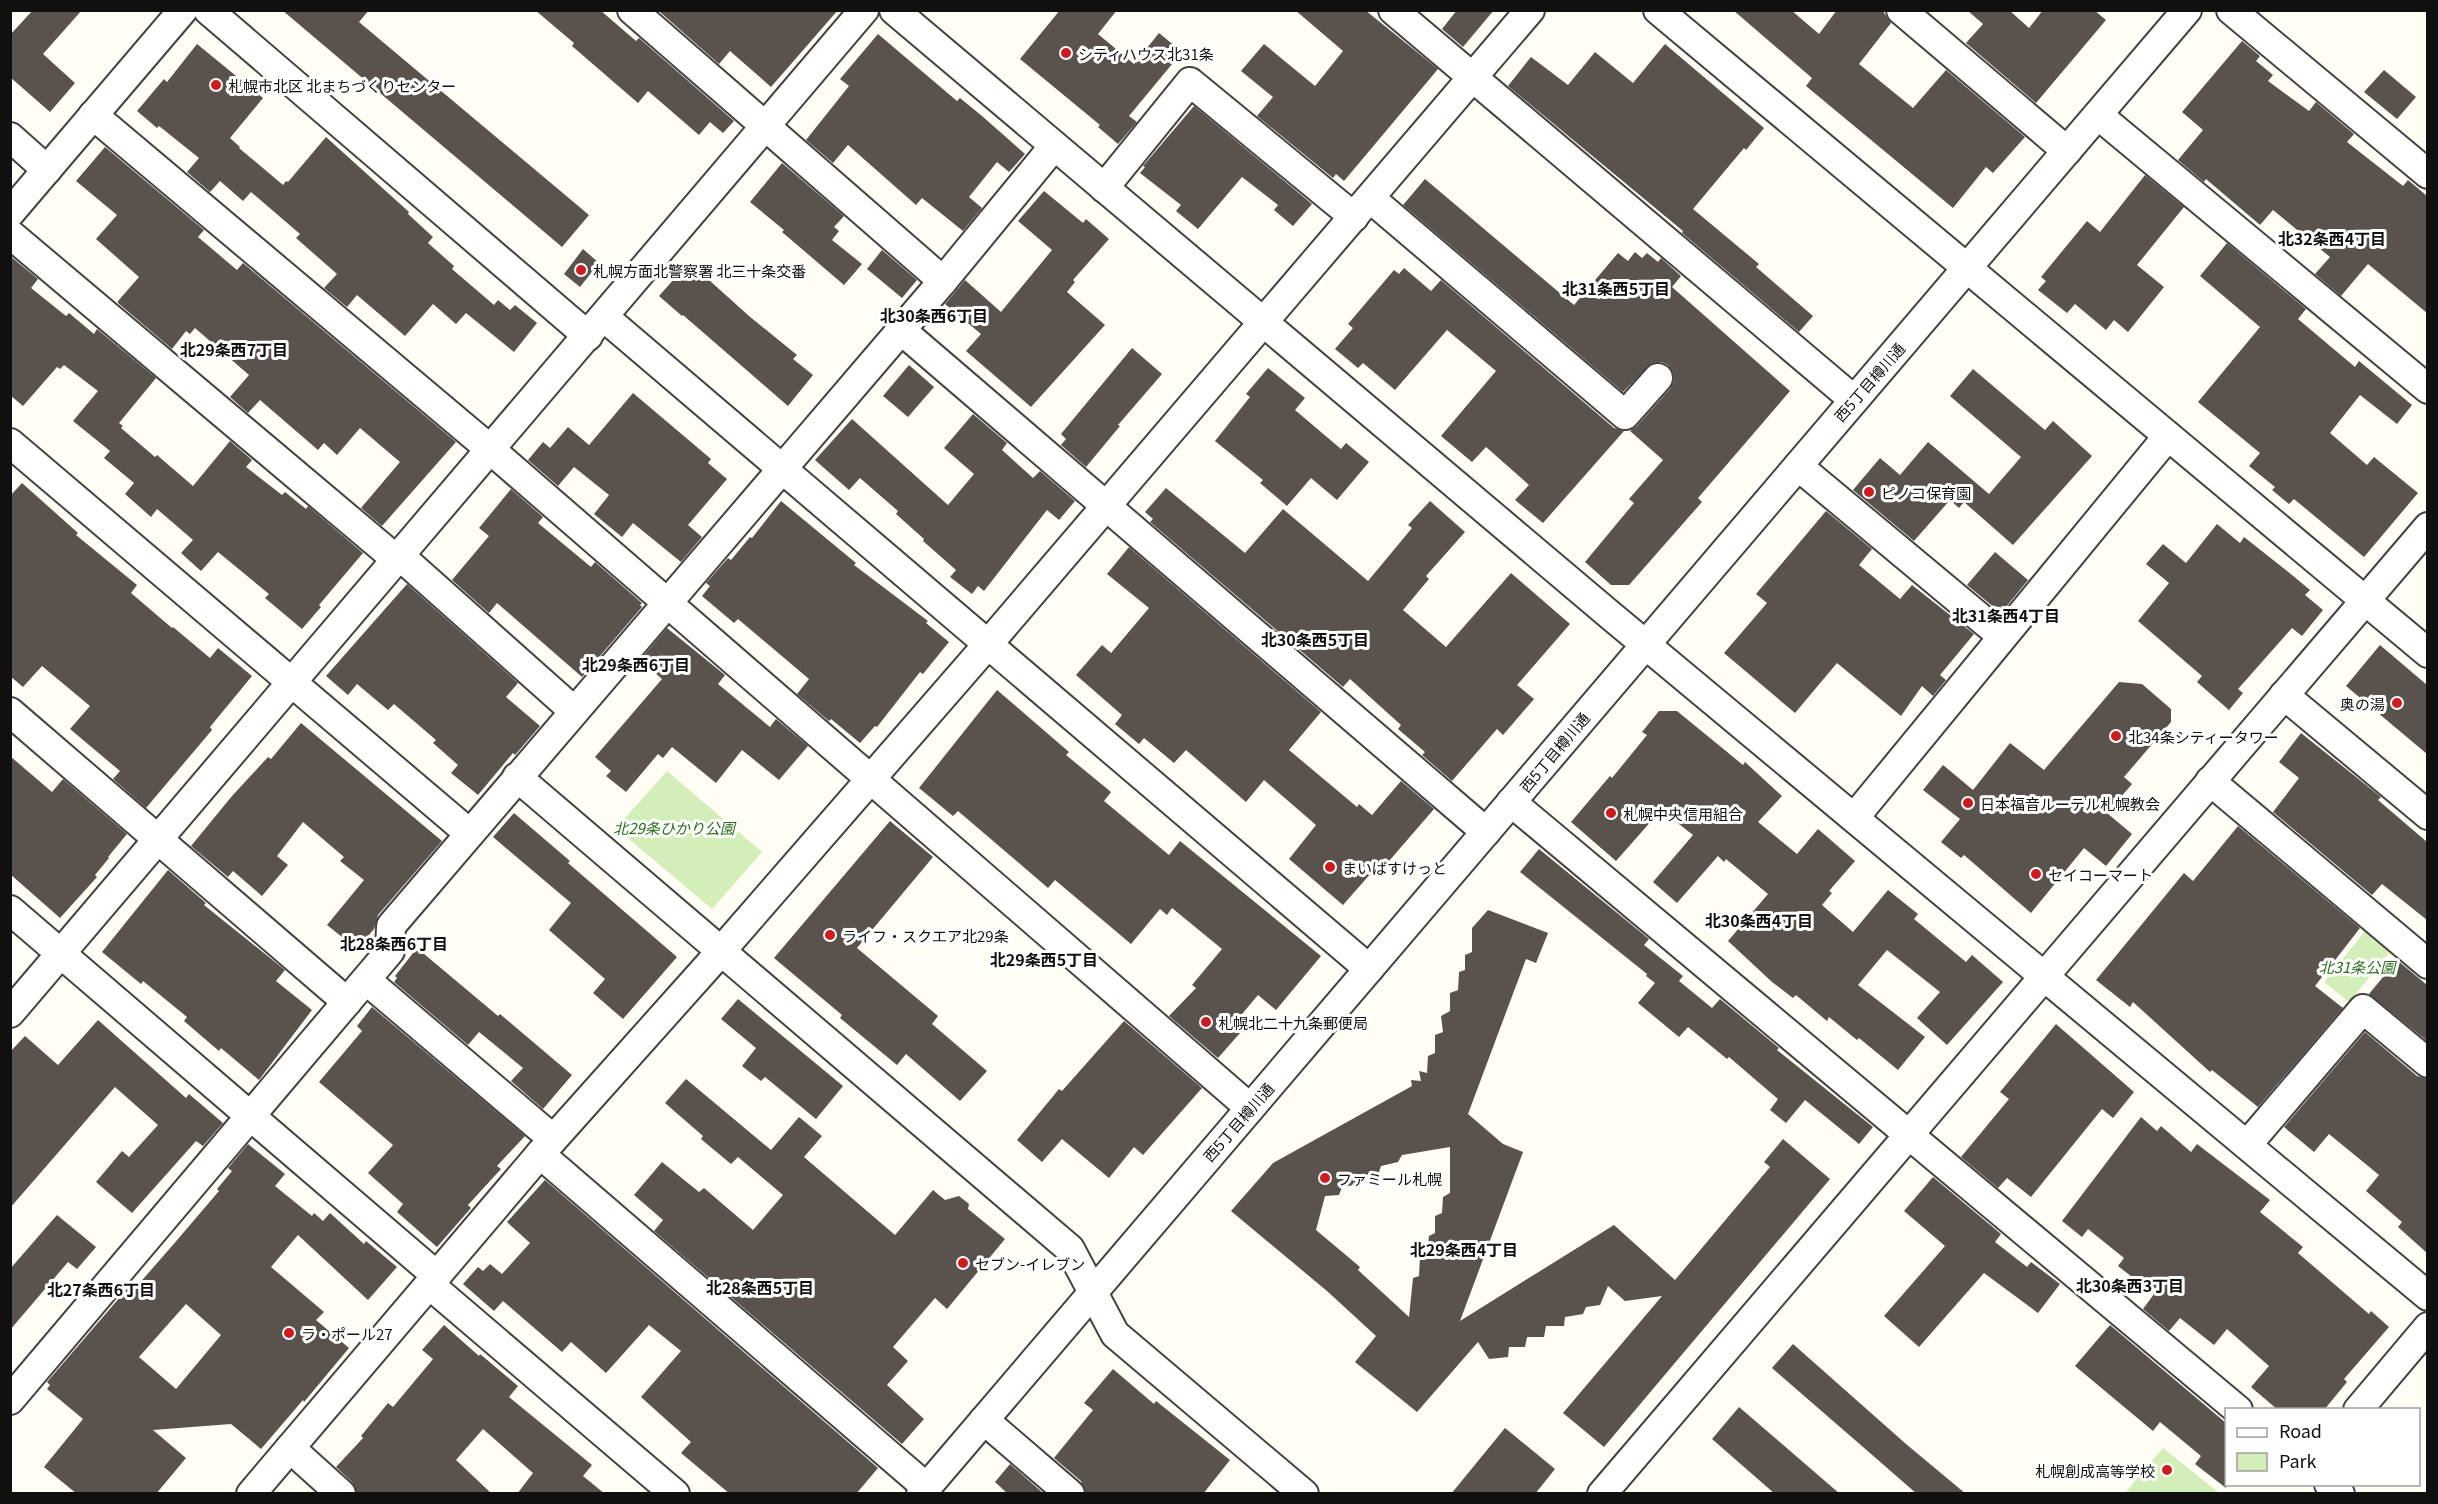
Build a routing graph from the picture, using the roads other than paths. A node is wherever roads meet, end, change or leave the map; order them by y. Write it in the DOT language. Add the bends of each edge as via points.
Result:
graph roads {
  1 [pos="208,10"];
  2 [pos="632,10"];
  3 [pos="864,10"];
  4 [pos="894,10"];
  5 [pos="1393,10"];
  6 [pos="1530,10"];
  7 [pos="1658,10"];
  8 [pos="1901,10"];
  9 [pos="2231,10"];
  10 [pos="168,15"];
  11 [pos="2174,15"];
  12 [pos="1473,77"];
  13 [pos="93,115"];
  14 [pos="2098,115"];
  15 [pos="766,126"];
  16 [pos="10,137"];
  17 [pos="1054,146"];
  18 [pos="2067,151"];
  19 [pos="48,170"];
  20 [pos="2427,174"];
  21 [pos="1104,188"];
  22 [pos="1362,208"];
  23 [pos="10,213"];
  24 [pos="10,234"];
  25 [pos="1966,268"];
  26 [pos="943,281"];
  27 [pos="1263,324"];
  28 [pos="596,327"];
  29 [pos="901,330"];
  30 [pos="1658,378"];
  31 [pos="2427,389"];
  32 [pos="1854,400"];
  33 [pos="2168,436"];
  34 [pos="10,443"];
  35 [pos="491,450"];
  36 [pos="1798,466"];
  37 [pos="782,468"];
  38 [pos="1107,506"];
  39 [pos="2427,527"];
  40 [pos="399,558"];
  41 [pos="2365,600"];
  42 [pos="667,602"];
  43 [pos="2001,636"];
  44 [pos="989,643"];
  45 [pos="1645,644"];
  46 [pos="2427,653"];
  47 [pos="293,683"];
  48 [pos="2284,695"];
  49 [pos="574,711"];
  50 [pos="10,712"];
  51 [pos="517,777"];
  52 [pos="871,779"];
  53 [pos="2210,781"];
  54 [pos="1511,802"];
  55 [pos="2427,815"];
  56 [pos="1854,818"];
  57 [pos="1486,831"];
  58 [pos="469,833"];
  59 [pos="159,840"];
  60 [pos="10,910"];
  61 [pos="721,951"];
  62 [pos="60,954"];
  63 [pos="2427,964"];
  64 [pos="1369,969"];
  65 [pos="2043,977"];
  66 [pos="366,980"];
  67 [pos="347,1002"];
  68 [pos="10,1012"];
  69 [pos="2427,1063"];
  70 [pos="1250,1108"];
  71 [pos="250,1116"];
  72 [pos="1908,1133"];
  73 [pos="2247,1145"];
  74 [pos="547,1147"];
  75 [pos="433,1281"];
  76 [pos="1093,1292"];
  77 [pos="2427,1296"];
  78 [pos="2427,1327"];
  79 [pos="10,1400"];
  80 [pos="2236,1408"];
  81 [pos="2360,1408"];
  82 [pos="984,1420"];
  83 [pos="290,1448"];
  84 [pos="924,1490"];
  85 [pos="251,1494"];
  86 [pos="341,1494"];
  87 [pos="675,1494"];
  88 [pos="1070,1494"];
  89 [pos="1304,1494"];
  90 [pos="1602,1494"];
  1 -- 28 [label="street"];
  2 -- 15 [label="street"];
  3 -- 15 [label="street"];
  4 -- 17 [label="street"];
  5 -- 12 [label="street"];
  6 -- 12 [label="street"];
  7 -- 25 [label="street"];
  8 -- 18 [label="street"];
  9 -- 20 [label="street"];
  10 -- 13 [label="street"];
  11 -- 14 [label="street, 西5丁目樽川通"];
  12 -- 22 [label="street"];
  12 -- 32 [label="street"];
  13 -- 19 [label="street"];
  13 -- 35 [label="street"];
  14 -- 18 [label="street, 西5丁目樽川通"];
  14 -- 31 [label="street"];
  15 -- 26 [label="street"];
  15 -- 28 [label="street"];
  16 -- 19 [label="street"];
  17 -- 21 [label="street"];
  17 -- 26 [label="street"];
  18 -- 25 [label="street, 西5丁目樽川通"];
  19 -- 23 [label="street"];
  21 -- 22 [label="street" via="1190,82"];
  21 -- 27 [label="street"];
  22 -- 27 [label="street"];
  22 -- 30 [label="street" via="1625,415"];
  24 -- 40 [label="street"];
  25 -- 32 [label="street, 西5丁目樽川通"];
  25 -- 33 [label="street"];
  26 -- 29 [label="street"];
  27 -- 38 [label="street"];
  27 -- 45 [label="street"];
  28 -- 35 [label="street"];
  28 -- 37 [label="street"];
  29 -- 37 [label="street"];
  29 -- 38 [label="street"];
  32 -- 36 [label="street, 西5丁目樽川通"];
  33 -- 41 [label="street"];
  33 -- 43 [label="street"];
  34 -- 47 [label="street"];
  35 -- 40 [label="street"];
  35 -- 42 [label="street"];
  36 -- 43 [label="street"];
  36 -- 45 [label="street, 西5丁目樽川通"];
  37 -- 42 [label="street"];
  37 -- 44 [label="street"];
  38 -- 44 [label="street"];
  38 -- 57 [label="street"];
  39 -- 41 [label="street"];
  40 -- 47 [label="street"];
  40 -- 49 [label="street"];
  41 -- 46 [label="street"];
  41 -- 48 [label="street"];
  42 -- 49 [label="street"];
  42 -- 52 [label="street"];
  43 -- 56 [label="street"];
  44 -- 52 [label="street"];
  44 -- 64 [label="street"];
  45 -- 54 [label="street, 西5丁目樽川通"];
  45 -- 56 [label="street"];
  47 -- 58 [label="street"];
  47 -- 59 [label="street"];
  48 -- 53 [label="street"];
  48 -- 55 [label="street"];
  49 -- 51 [label="street"];
  50 -- 59 [label="street"];
  51 -- 58 [label="street"];
  51 -- 61 [label="street"];
  52 -- 61 [label="street"];
  52 -- 70 [label="street"];
  53 -- 63 [label="street"];
  53 -- 65 [label="street"];
  54 -- 57 [label="street, 西5丁目樽川通"];
  54 -- 72 [label="street"];
  56 -- 65 [label="street"];
  57 -- 64 [label="street, 西5丁目樽川通"];
  58 -- 66 [label="street" via="391,926 390,951"];
  59 -- 62 [label="street"];
  59 -- 67 [label="street"];
  60 -- 62 [label="street"];
  61 -- 74 [label="street"];
  61 -- 76 [label="street" via="1070,1249"];
  62 -- 68 [label="street"];
  62 -- 71 [label="street"];
  64 -- 70 [label="street, 西5丁目樽川通"];
  65 -- 72 [label="street"];
  65 -- 73 [label="street"];
  66 -- 67 [label="street"];
  66 -- 74 [label="street"];
  67 -- 71 [label="street"];
  69 -- 73 [label="street" via="2363,1009"];
  70 -- 76 [label="street, 西5丁目樽川通"];
  71 -- 75 [label="street"];
  71 -- 79 [label="street"];
  72 -- 80 [label="street"];
  72 -- 90 [label="street"];
  73 -- 77 [label="street"];
  74 -- 75 [label="street"];
  74 -- 84 [label="street"];
  75 -- 83 [label="street"];
  75 -- 87 [label="street"];
  76 -- 82 [label="street, 西5丁目樽川通"];
  76 -- 89 [label="street" via="1115,1334"];
  78 -- 81 [label="street"];
  82 -- 84 [label="street, 西5丁目樽川通"];
  82 -- 88 [label="street"];
  83 -- 85 [label="street"];
  83 -- 86 [label="street"];
}
